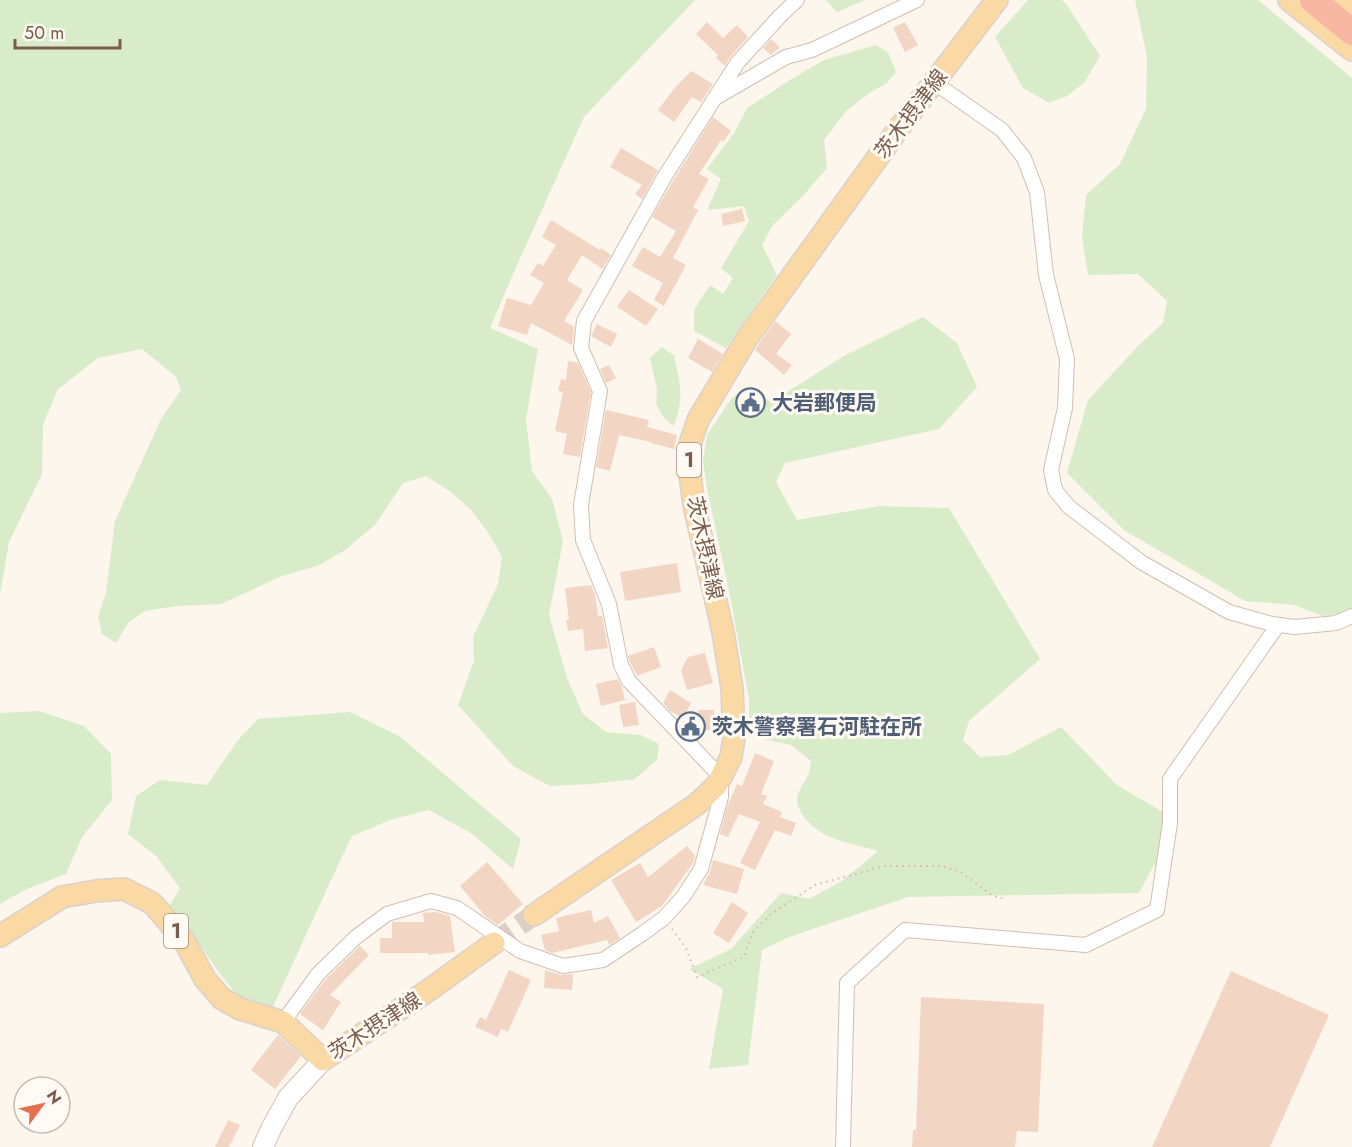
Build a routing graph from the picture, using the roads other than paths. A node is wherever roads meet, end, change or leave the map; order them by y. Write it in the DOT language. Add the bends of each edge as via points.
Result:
graph roads {
  1 [pos="797,0"];
  2 [pos="917,0"];
  3 [pos="998,0"];
  4 [pos="1289,0"];
  5 [pos="1313,0"];
  6 [pos="1344,19"];
  7 [pos="1352,50"];
  8 [pos="934,83"];
  9 [pos="715,98"];
  10 [pos="1352,616"];
  11 [pos="1278,625"];
  12 [pos="721,777"];
  13 [pos="534,915"];
  14 [pos="0,936"];
  15 [pos="494,943"];
  16 [pos="284,1022"];
  17 [pos="323,1060"];
  18 [pos="263,1147"];
  19 [pos="843,1147"];
  1 -- 9 [label="street" via="738,62"];
  2 -- 9 [label="street" via="812,50 786,57"];
  3 -- 8 [label="main road, 茨木摂津線 / 1"];
  4 -- 6 [label="main road"];
  5 -- 6 [label="highway"];
  6 -- 7 [label="main road"];
  8 -- 11 [label="street" via="1002,130 1024,158 1037,192 1046,275 1067,359 1065,408 1051,470 1055,490 1069,507 1141,562 1230,612"];
  8 -- 12 [label="main road, 茨木摂津線 / 1" via="747,340 698,420 690,444 694,506 732,688 734,738 731,757"];
  9 -- 12 [label="street" via="665,176 584,321 581,348 600,391 581,505 583,540 609,604 621,665 629,681"];
  10 -- 11 [label="street" via="1336,623"];
  11 -- 19 [label="street" via="1170,779 1170,823 1157,910 1086,945 906,930 847,983"];
  12 -- 13 [label="main road, 茨木摂津線 / 1" via="697,804"];
  12 -- 16 [label="street" via="721,797 701,869 683,897 663,918 603,960 563,966 520,951 457,908 431,901 387,914 356,937 318,974"];
  14 -- 16 [label="main road, 茨木摂津線 / 1" via="62,897 124,889 152,903 183,939 205,979 221,998 240,1009"];
  15 -- 17 [label="main road, 茨木摂津線"];
  16 -- 17 [label="main road, 茨木摂津線 / 1"];
  17 -- 18 [label="main road" via="288,1098"];
}
